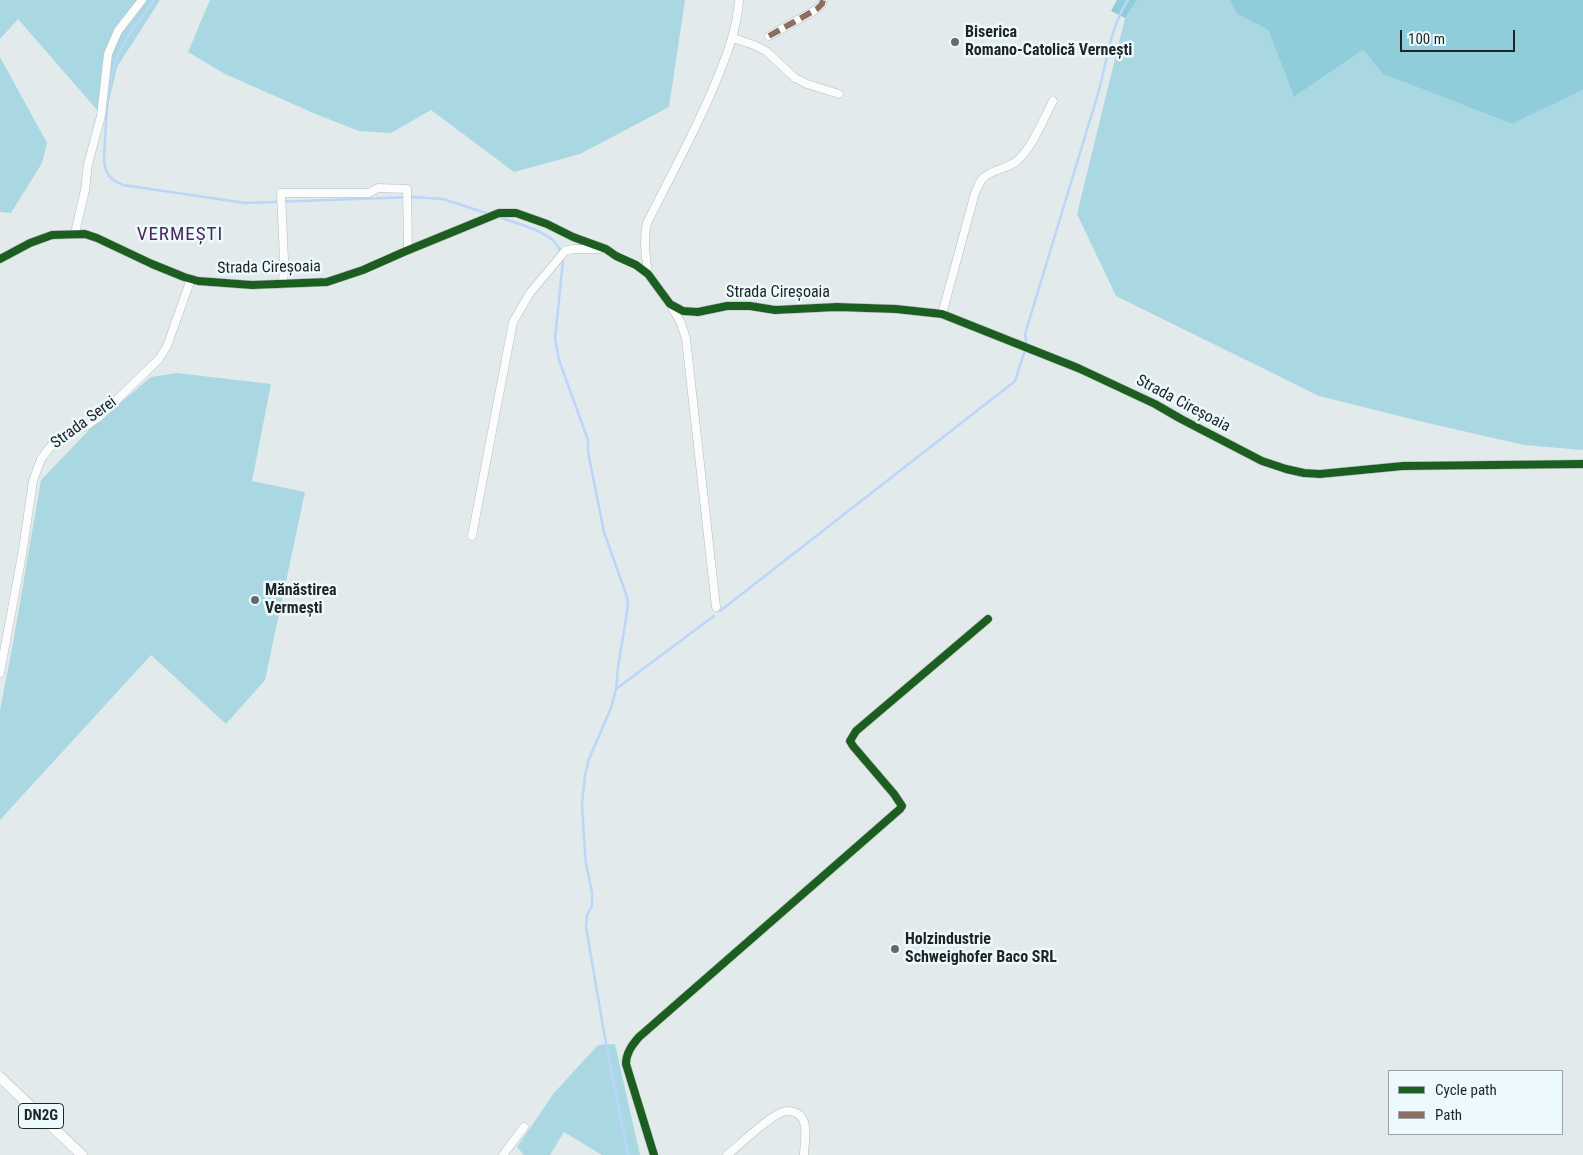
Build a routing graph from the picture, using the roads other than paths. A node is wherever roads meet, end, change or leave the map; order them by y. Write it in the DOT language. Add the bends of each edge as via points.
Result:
graph roads {
  1 [pos="142,0"];
  2 [pos="738,0"];
  3 [pos="823,0"];
  4 [pos="769,36"];
  5 [pos="732,38"];
  6 [pos="839,94"];
  7 [pos="1052,101"];
  8 [pos="76,233"];
  9 [pos="606,249"];
  10 [pos="408,250"];
  11 [pos="0,259"];
  12 [pos="648,274"];
  13 [pos="191,279"];
  14 [pos="283,284"];
  15 [pos="670,304"];
  16 [pos="942,314"];
  17 [pos="1583,464"];
  18 [pos="472,536"];
  19 [pos="716,607"];
  20 [pos="988,619"];
  21 [pos="0,674"];
  22 [pos="0,1077"];
  23 [pos="524,1127"];
  24 [pos="82,1155"];
  25 [pos="503,1155"];
  26 [pos="654,1155"];
  27 [pos="727,1155"];
  28 [pos="804,1155"];
  1 -- 8 [label="street" via="118,31 108,54 101,116 88,164"];
  2 -- 5 [label="street"];
  3 -- 4 [label="street" via="817,9"];
  5 -- 6 [label="street" via="766,51 795,78"];
  5 -- 12 [label="street" via="698,124 647,223 645,250"];
  7 -- 16 [label="street" via="1018,161 990,172 981,180"];
  8 -- 11 [label="street, Strada Cireșoaia" via="52,235"];
  8 -- 13 [label="street, Strada Cireșoaia" via="97,238"];
  9 -- 10 [label="street, Strada Cireșoaia" via="512,212 500,213"];
  9 -- 12 [label="street, Strada Cireșoaia"];
  9 -- 18 [label="street" via="565,251 530,293 513,322"];
  10 -- 14 [label="street, Strada Cireșoaia" via="328,282"];
  10 -- 14 [label="street" via="407,189 378,188 369,193 281,193"];
  12 -- 15 [label="street, Strada Cireșoaia"];
  13 -- 14 [label="street, Strada Cireșoaia" via="234,285"];
  13 -- 21 [label="street, Strada Serei" via="160,359 99,417 66,434 41,459 33,481"];
  15 -- 16 [label="street, Strada Cireșoaia" via="683,311 698,312 727,306 750,306 775,310 896,309"];
  15 -- 19 [label="street" via="686,339"];
  16 -- 17 [label="street, Strada Cireșoaia" via="1078,368 1155,404 1262,461 1286,469 1320,474 1403,466"];
  20 -- 26 [label="street" via="856,731 850,741 894,794 902,806 900,809 630,1048 626,1064"];
  22 -- 24 [label="main road, DN2G"];
  23 -- 25 [label="street"];
  27 -- 28 [label="street" via="786,1111 798,1114 804,1120"];
}
